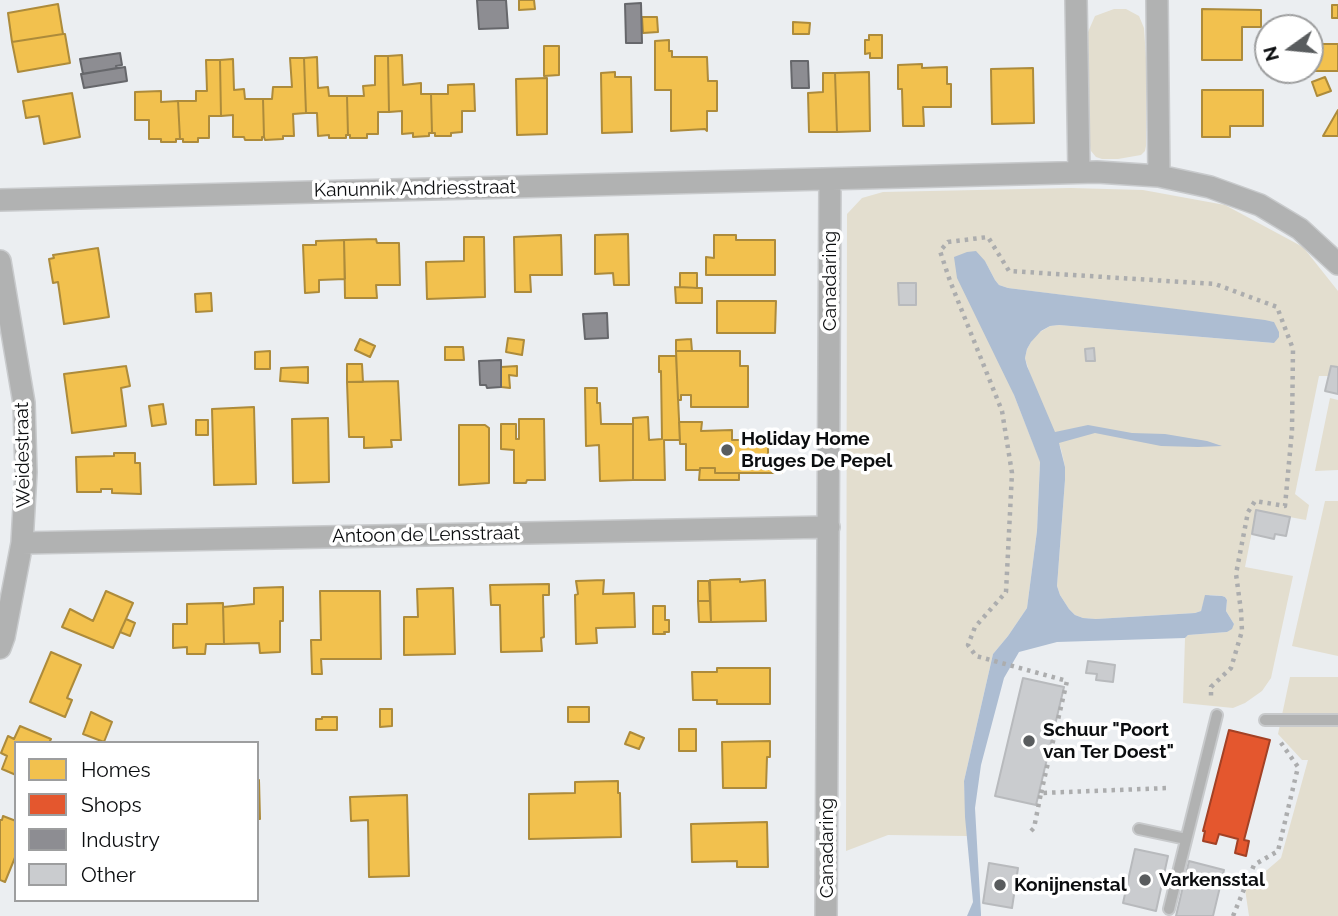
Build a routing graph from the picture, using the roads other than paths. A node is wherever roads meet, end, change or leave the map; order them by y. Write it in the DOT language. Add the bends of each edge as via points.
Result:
graph roads {
  1 [pos="1076,0"];
  2 [pos="1157,0"];
  3 [pos="1079,172"];
  4 [pos="1159,176"];
  5 [pos="830,179"];
  6 [pos="0,200"];
  7 [pos="0,261"];
  8 [pos="1338,264"];
  9 [pos="829,527"];
  10 [pos="22,543"];
  11 [pos="0,648"];
  12 [pos="1214,710"];
  13 [pos="1265,720"];
  14 [pos="1338,720"];
  15 [pos="1139,829"];
  16 [pos="1186,839"];
  17 [pos="1169,909"];
  18 [pos="826,916"];
  1 -- 3 [label="street"];
  2 -- 4 [label="street"];
  3 -- 4 [label="street"];
  3 -- 5 [label="street"];
  4 -- 8 [label="street" via="1210,187 1260,205 1300,229"];
  5 -- 6 [label="street, Kanunnik Andriesstraat"];
  5 -- 9 [label="street, Canadaring"];
  7 -- 10 [label="street, Weidestraat" via="24,403"];
  9 -- 10 [label="street, Antoon de Lensstraat"];
  9 -- 18 [label="street, Canadaring"];
  10 -- 11 [label="street, Weidestraat"];
  12 -- 16 [label="lane"];
  13 -- 14 [label="lane"];
  15 -- 16 [label="lane"];
  16 -- 17 [label="lane"];
}
